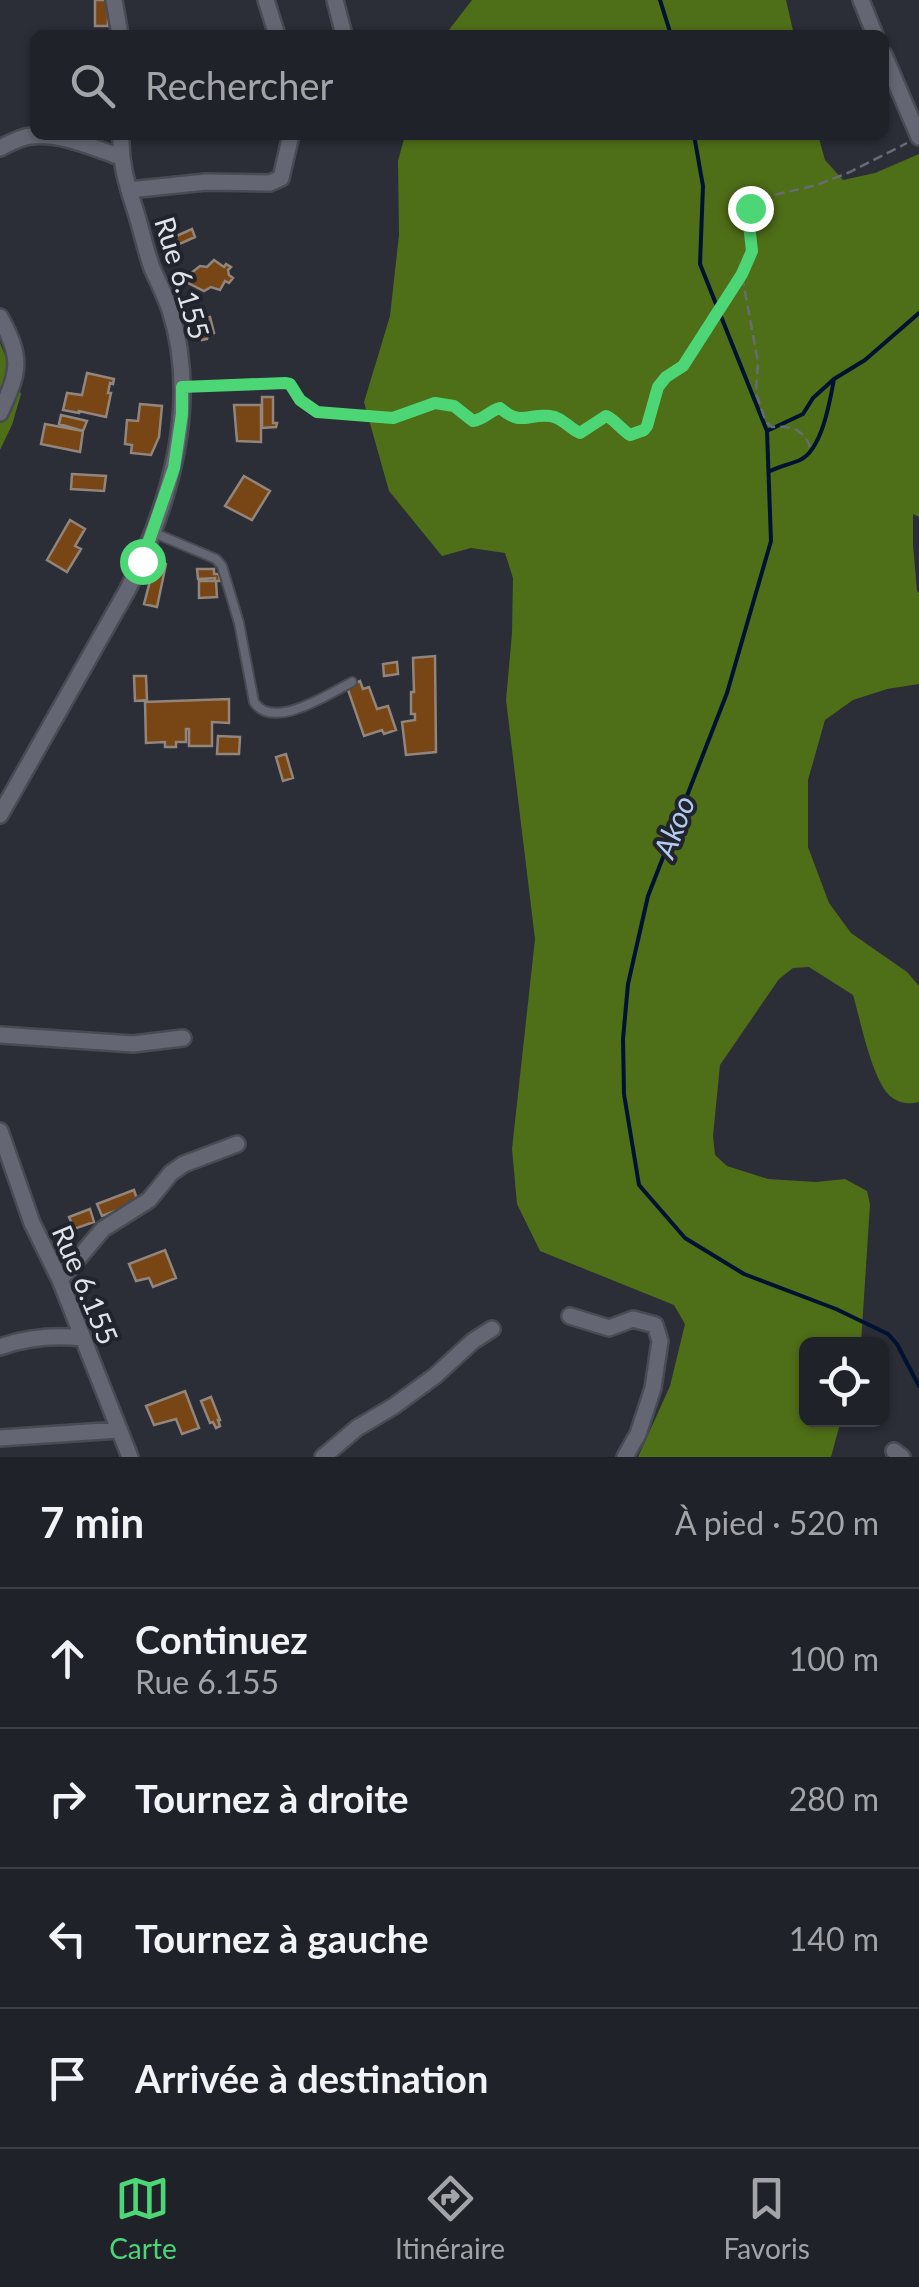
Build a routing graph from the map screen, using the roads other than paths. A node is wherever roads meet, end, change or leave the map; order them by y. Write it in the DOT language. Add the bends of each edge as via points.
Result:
graph roads {
  1 [pos="114,0"];
  2 [pos="266,0"];
  3 [pos="336,0"];
  4 [pos="861,0"];
  5 [pos="119,30"];
  6 [pos="275,30"];
  7 [pos="343,30"];
  8 [pos="873,30"];
  9 [pos="889,67"];
  10 [pos="30,136"];
  11 [pos="919,137"];
  12 [pos="69,140"];
  13 [pos="121,140"];
  14 [pos="290,140"];
  15 [pos="0,148"];
  16 [pos="120,156"];
  17 [pos="129,190"];
  18 [pos="0,317"];
  19 [pos="0,413"];
  20 [pos="152,532"];
  21 [pos="352,682"];
  22 [pos="0,814"];
  23 [pos="0,1036"];
  24 [pos="182,1038"];
  25 [pos="0,1131"];
  26 [pos="237,1144"];
  27 [pos="60,1280"];
  28 [pos="570,1316"];
  29 [pos="492,1329"];
  30 [pos="82,1338"];
  31 [pos="0,1347"];
  32 [pos="120,1430"];
  33 [pos="0,1438"];
  34 [pos="130,1457"];
  35 [pos="323,1457"];
  36 [pos="625,1457"];
  1 -- 5 [label="street"];
  2 -- 6 [label="street"];
  3 -- 7 [label="street"];
  4 -- 8 [label="street"];
  9 -- 11 [label="street"];
  10 -- 15 [label="street"];
  12 -- 16 [label="street"];
  13 -- 16 [label="street, Rue 6.155"];
  14 -- 17 [label="street" via="281,178 270,183"];
  16 -- 17 [label="street, Rue 6.155"];
  17 -- 20 [label="street, Rue 6.155" via="180,356 182,414 174,468"];
  18 -- 19 [label="street" via="17,373"];
  20 -- 21 [label="lane" via="222,566 257,708 272,714 306,706"];
  20 -- 22 [label="street, Rue 6.155" via="128,589"];
  23 -- 24 [label="street" via="133,1044"];
  25 -- 27 [label="street, Rue 6.155"];
  26 -- 27 [label="street" via="171,1173 149,1200 102,1230"];
  27 -- 30 [label="street, Rue 6.155"];
  28 -- 36 [label="street" via="609,1328 633,1319 655,1326 660,1341 653,1388"];
  29 -- 35 [label="street"];
  30 -- 31 [label="street" via="56,1335"];
  30 -- 32 [label="street, Rue 6.155"];
  32 -- 33 [label="street"];
  32 -- 34 [label="street, Rue 6.155"];
}
